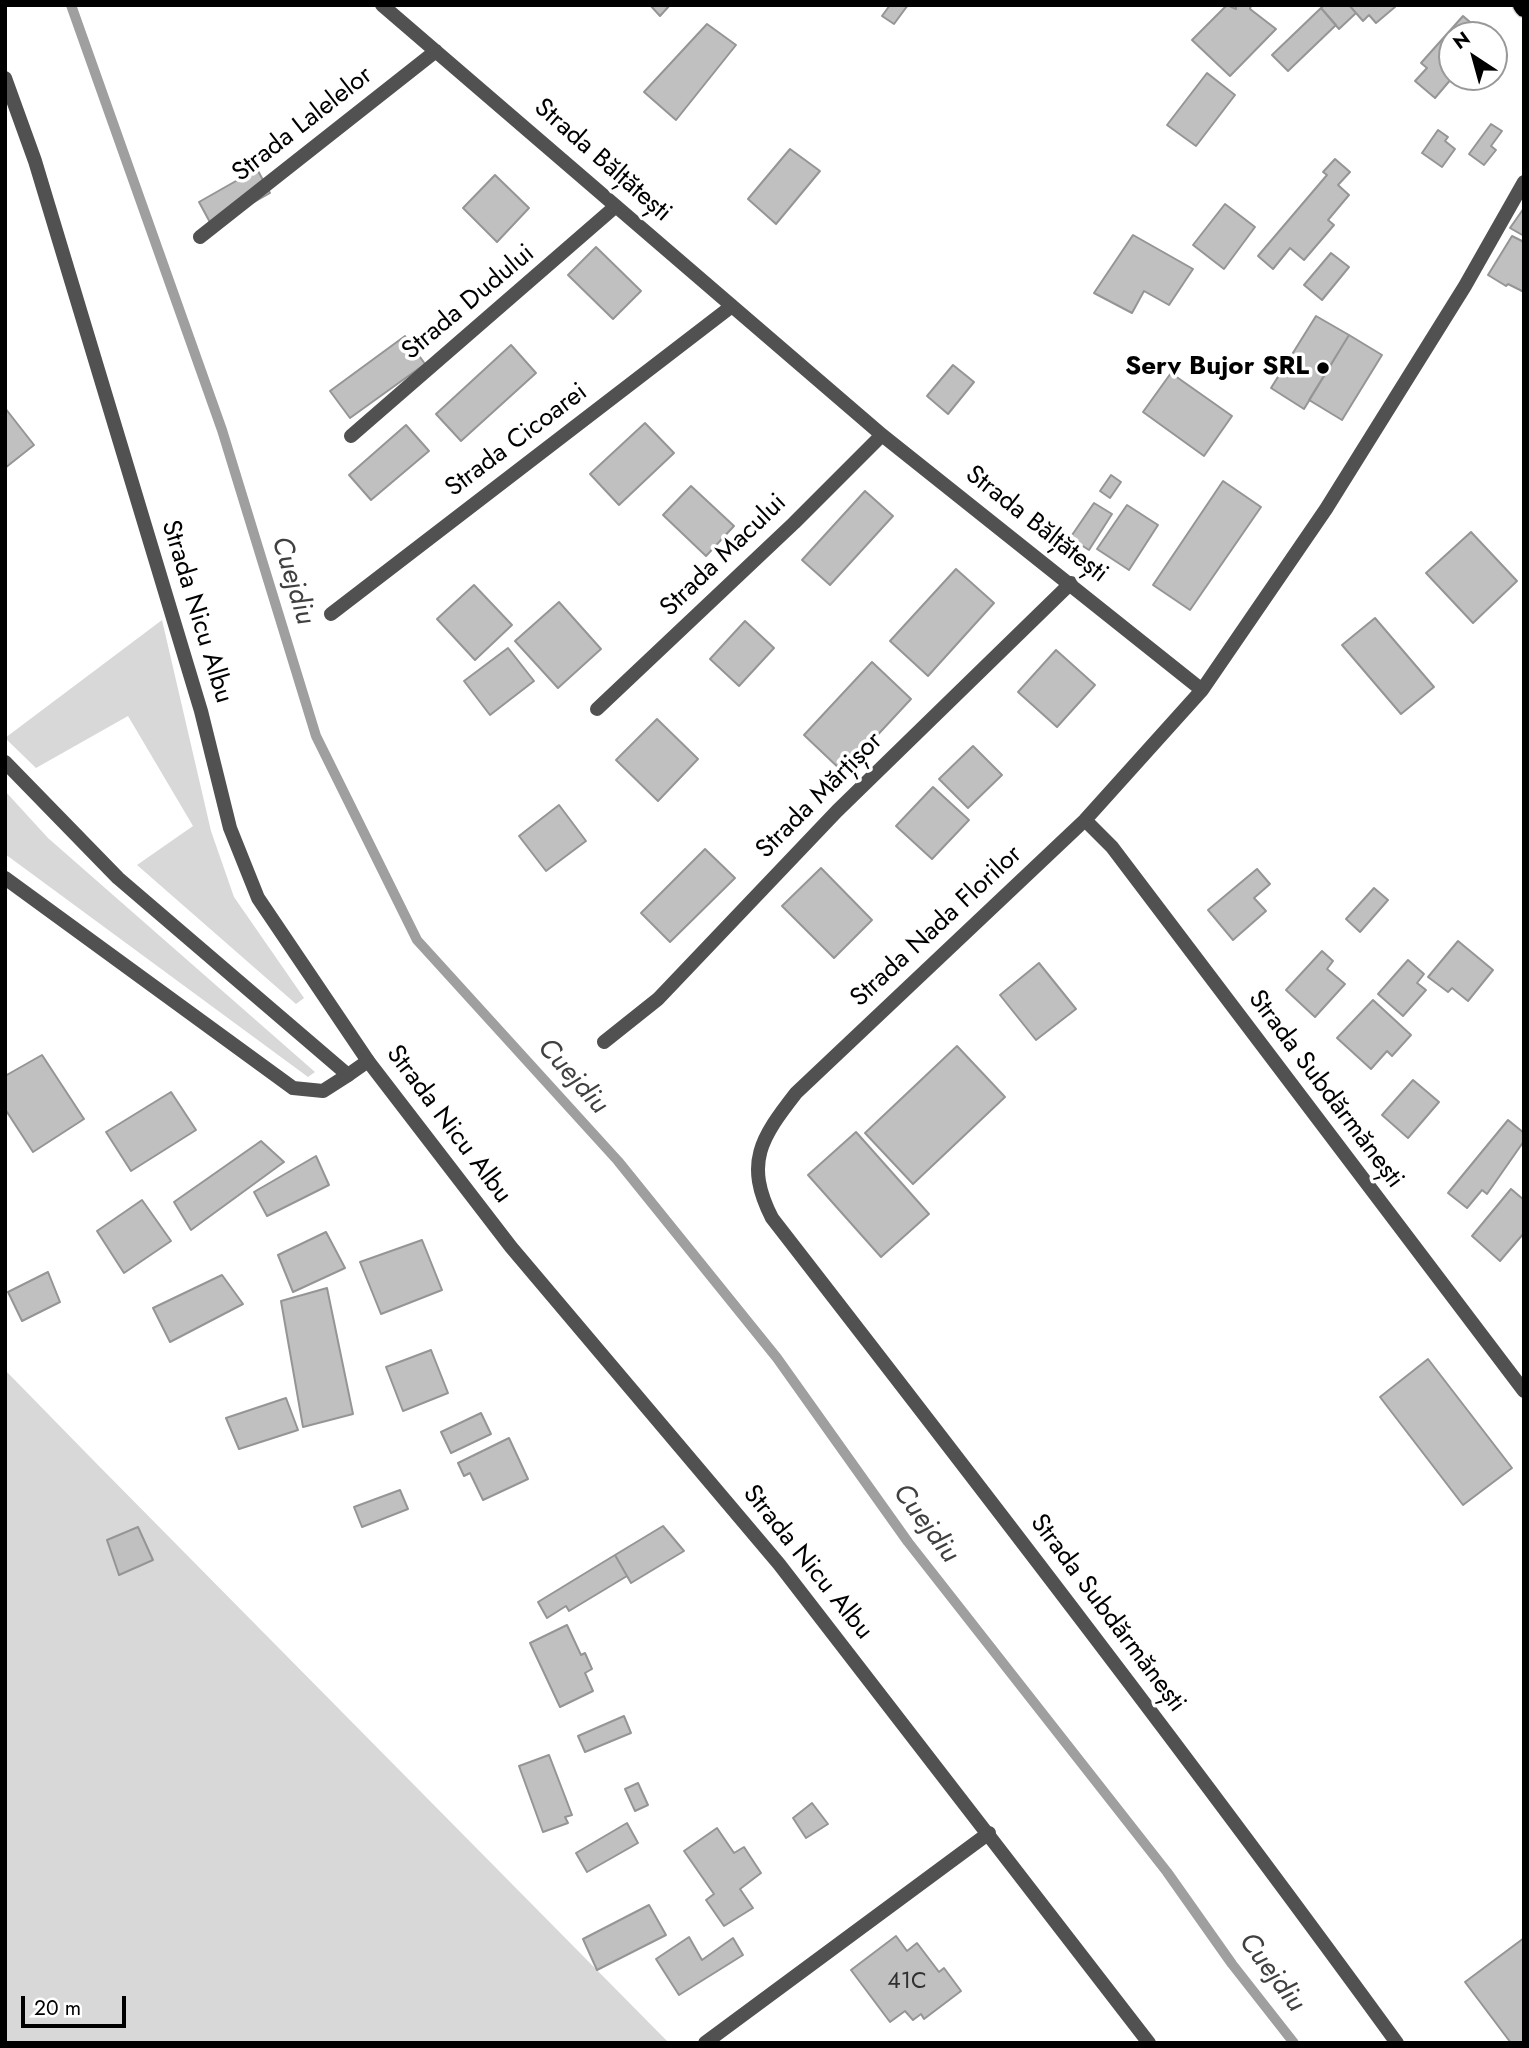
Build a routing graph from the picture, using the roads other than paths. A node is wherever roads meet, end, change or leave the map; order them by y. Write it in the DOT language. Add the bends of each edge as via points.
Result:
graph roads {
  1 [pos="382,5"];
  2 [pos="436,51"];
  3 [pos="5,78"];
  4 [pos="1524,182"];
  5 [pos="616,206"];
  6 [pos="200,237"];
  7 [pos="732,306"];
  8 [pos="882,435"];
  9 [pos="351,436"];
  10 [pos="1071,583"];
  11 [pos="331,614"];
  12 [pos="1202,690"];
  13 [pos="597,709"];
  14 [pos="5,762"];
  15 [pos="1085,820"];
  16 [pos="5,878"];
  17 [pos="604,1041"];
  18 [pos="368,1061"];
  19 [pos="348,1074"];
  20 [pos="772,1218"];
  21 [pos="1524,1391"];
  22 [pos="989,1833"];
  23 [pos="705,2043"];
  24 [pos="1149,2043"];
  25 [pos="1397,2043"];
  1 -- 2 [label="street, Strada Bălțătești"];
  2 -- 5 [label="street, Strada Bălțătești"];
  2 -- 6 [label="street, Strada Lalelelor"];
  3 -- 18 [label="street, Strada Nicu Albu" via="201,711 230,828 258,898"];
  4 -- 12 [label="street" via="1326,509"];
  5 -- 7 [label="street, Strada Bălțătești"];
  5 -- 9 [label="street, Strada Dudului"];
  7 -- 8 [label="street, Strada Bălțătești"];
  7 -- 11 [label="street, Strada Cicoarei"];
  8 -- 10 [label="street, Strada Bălțătești"];
  8 -- 13 [label="street, Strada Macului"];
  10 -- 12 [label="street, Strada Bălțătești"];
  10 -- 17 [label="street, Strada Mărțișor" via="837,811 658,999"];
  12 -- 15 [label="street, Strada Nada Florilor"];
  14 -- 19 [label="street" via="118,878"];
  15 -- 20 [label="street, Strada Nada Florilor" via="796,1093 767,1130 759,1162 758,1190"];
  15 -- 21 [label="street, Strada Subdărmănești" via="1112,847"];
  16 -- 19 [label="street" via="293,1088 323,1091"];
  18 -- 19 [label="street"];
  18 -- 22 [label="street, Strada Nicu Albu" via="511,1247 779,1564"];
  20 -- 25 [label="street, Strada Subdărmănești" via="989,1497"];
  22 -- 23 [label="street"];
  22 -- 24 [label="street, Strada Nicu Albu"];
}
